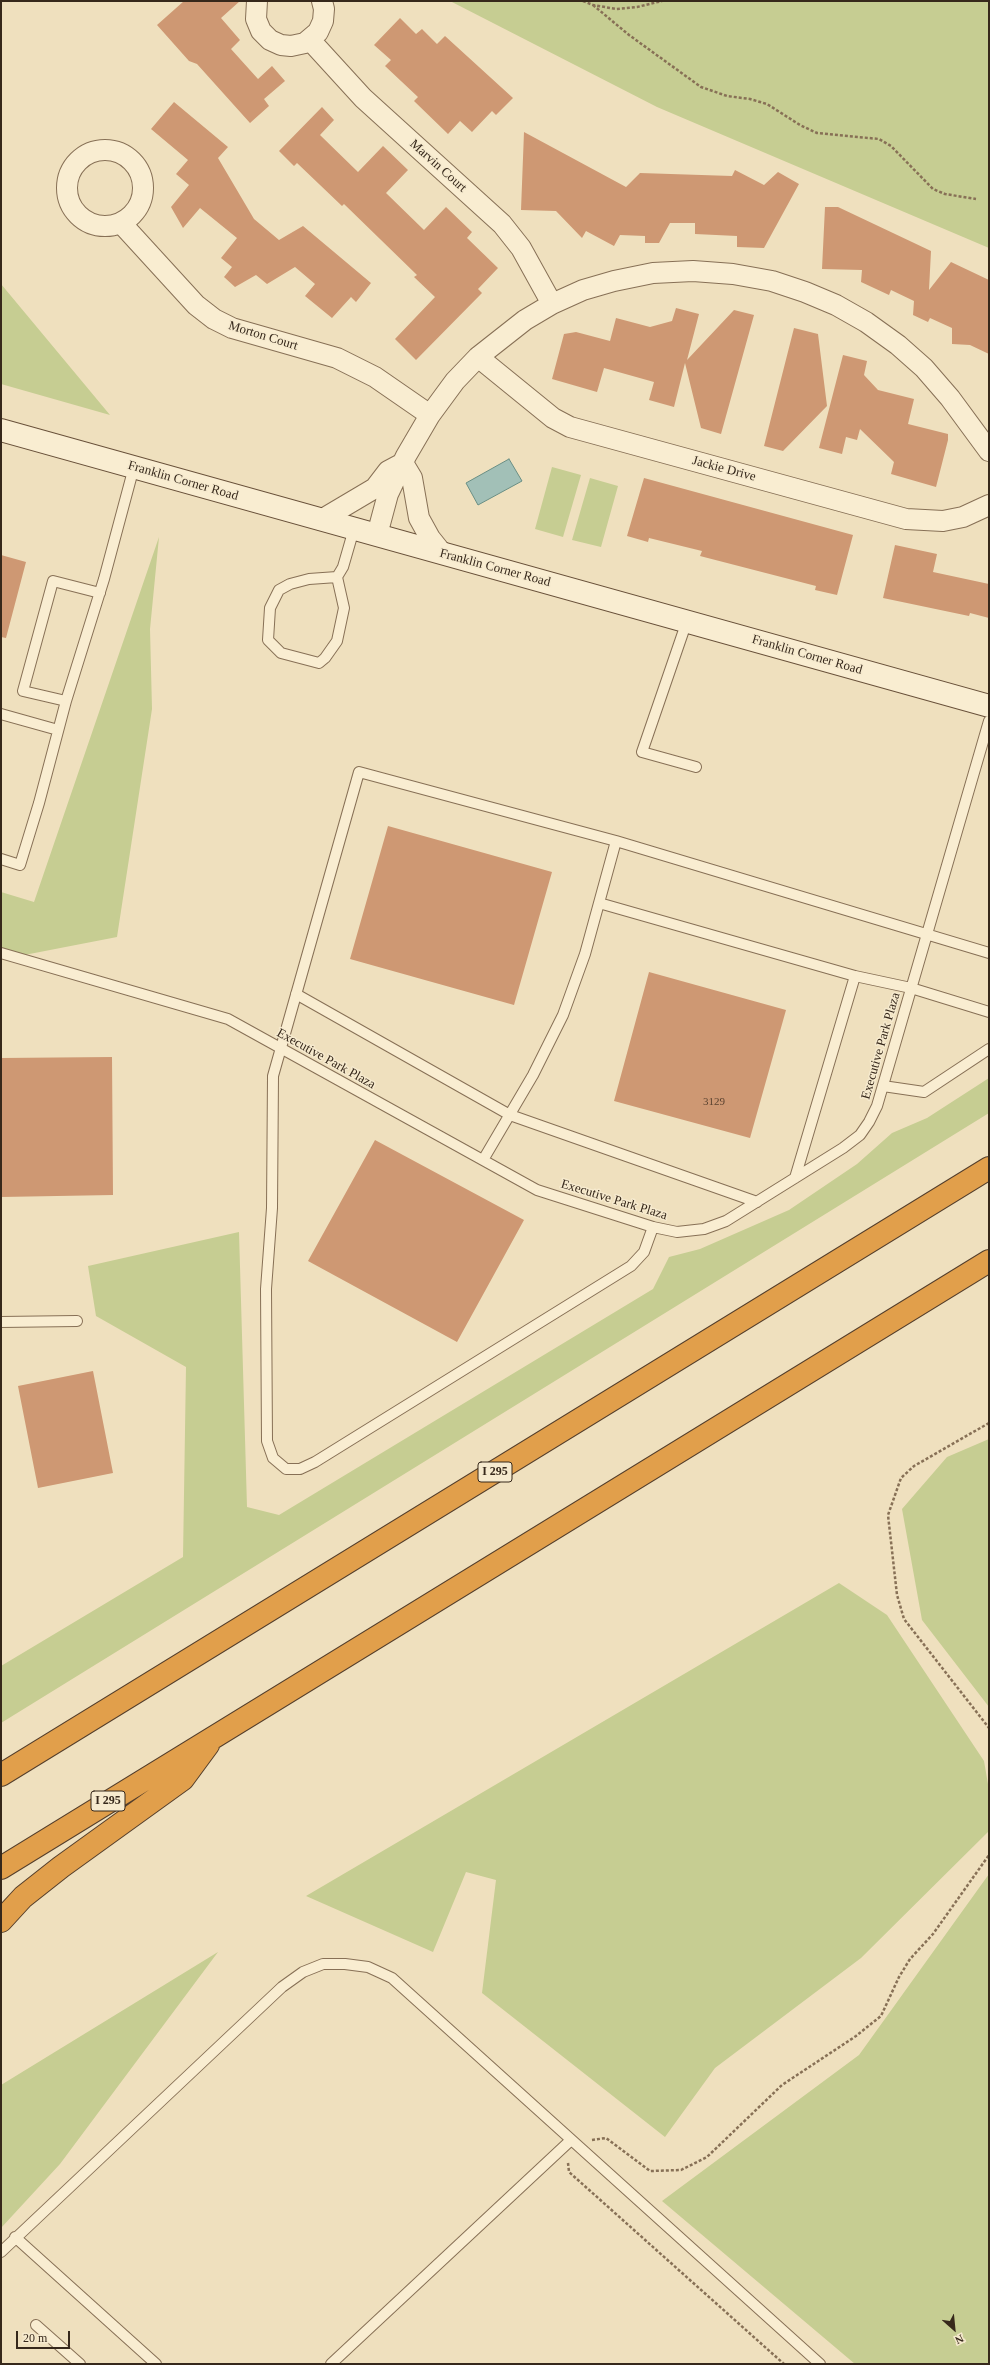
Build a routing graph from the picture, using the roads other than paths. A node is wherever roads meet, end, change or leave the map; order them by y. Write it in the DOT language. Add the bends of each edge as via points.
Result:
graph roads {
  1 [pos="257,1"];
  2 [pos="322,1"];
  3 [pos="310,40"];
  4 [pos="121,223"];
  5 [pos="552,304"];
  6 [pos="478,357"];
  7 [pos="430,415"];
  8 [pos="982,427"];
  9 [pos="1,430"];
  10 [pos="989,451"];
  11 [pos="403,463"];
  12 [pos="134,467"];
  13 [pos="989,505"];
  14 [pos="321,520"];
  15 [pos="354,529"];
  16 [pos="377,535"];
  17 [pos="442,553"];
  18 [pos="337,577"];
  19 [pos="100,593"];
  20 [pos="687,621"];
  21 [pos="66,701"];
  22 [pos="989,706"];
  23 [pos="1,714"];
  24 [pos="989,721"];
  25 [pos="58,730"];
  26 [pos="696,767"];
  27 [pos="616,841"];
  28 [pos="1,859"];
  29 [pos="599,903"];
  30 [pos="928,934"];
  31 [pos="989,952"];
  32 [pos="1,953"];
  33 [pos="855,976"];
  34 [pos="911,988"];
  35 [pos="296,994"];
  36 [pos="989,1012"];
  37 [pos="281,1049"];
  38 [pos="989,1049"];
  39 [pos="883,1086"];
  40 [pos="510,1115"];
  41 [pos="483,1160"];
  42 [pos="989,1168"];
  43 [pos="795,1178"];
  44 [pos="757,1202"];
  45 [pos="653,1227"];
  46 [pos="989,1261"];
  47 [pos="77,1321"];
  48 [pos="1,1322"];
  49 [pos="215,1735"];
  50 [pos="1,1775"];
  51 [pos="1,1868"];
  52 [pos="1,1921"];
  53 [pos="571,2140"];
  54 [pos="15,2237"];
  55 [pos="1,2252"];
  56 [pos="36,2325"];
  57 [pos="80,2364"];
  58 [pos="156,2364"];
  59 [pos="331,2364"];
  60 [pos="820,2364"];
  1 -- 3 [label="street" via="256,19 261,32 270,40 291,46"];
  2 -- 3 [label="street" via="323,21 318,32"];
  3 -- 5 [label="street, Marvin Court" via="363,98 502,224 520,248"];
  4 -- 7 [label="street, Morton Court" via="196,305 214,319 232,328 337,358 375,377"];
  5 -- 6 [label="street" via="525,320"];
  5 -- 8 [label="street" via="598,285 653,274 693,271 733,274 772,281 836,305 866,322 924,368"];
  6 -- 7 [label="street" via="455,381"];
  6 -- 13 [label="street, Jackie Drive" via="553,418 570,427 906,519 943,521 963,517"];
  7 -- 11 [label="street"];
  8 -- 10 [label="street"];
  9 -- 12 [label="main road, Franklin Corner Road"];
  11 -- 14 [label="street" via="388,471 375,488"];
  11 -- 16 [label="street" via="386,501"];
  11 -- 17 [label="street" via="412,478 420,518 430,538"];
  12 -- 14 [label="main road, Franklin Corner Road"];
  12 -- 19 [label="lane"];
  14 -- 15 [label="main road, Franklin Corner Road"];
  15 -- 16 [label="main road, Franklin Corner Road"];
  15 -- 18 [label="lane" via="343,567"];
  16 -- 17 [label="main road, Franklin Corner Road"];
  17 -- 20 [label="main road, Franklin Corner Road"];
  18 -- 18 [label="lane" via="303,581 280,590 270,608 268,640 281,653 319,663 325,658 337,641 344,608"];
  19 -- 21 [label="lane"];
  19 -- 21 [label="lane" via="53,581 23,691"];
  20 -- 22 [label="main road, Franklin Corner Road"];
  20 -- 26 [label="lane" via="642,752"];
  21 -- 25 [label="lane"];
  23 -- 25 [label="lane"];
  24 -- 30 [label="lane, Executive Park Plaza"];
  25 -- 28 [label="lane" via="20,865"];
  27 -- 29 [label="lane"];
  27 -- 30 [label="lane"];
  27 -- 35 [label="lane" via="360,772"];
  29 -- 33 [label="lane"];
  29 -- 40 [label="lane" via="585,954 563,1015"];
  30 -- 31 [label="lane"];
  30 -- 34 [label="lane, Executive Park Plaza"];
  32 -- 37 [label="lane, Executive Park Plaza" via="228,1019"];
  33 -- 34 [label="lane"];
  33 -- 43 [label="lane"];
  34 -- 36 [label="lane"];
  34 -- 39 [label="lane, Executive Park Plaza"];
  35 -- 37 [label="lane"];
  35 -- 40 [label="lane"];
  37 -- 41 [label="lane, Executive Park Plaza"];
  37 -- 45 [label="lane" via="273,1076 272,1208 266,1288 267,1441 273,1458 286,1469 300,1469 315,1462 631,1266 644,1252"];
  38 -- 39 [label="lane" via="924,1092"];
  39 -- 43 [label="lane, Executive Park Plaza" via="877,1106 860,1135"];
  40 -- 41 [label="lane"];
  40 -- 44 [label="lane"];
  41 -- 45 [label="lane, Executive Park Plaza" via="537,1190"];
  42 -- 50 [label="highway, I 295"];
  43 -- 44 [label="lane, Executive Park Plaza"];
  44 -- 45 [label="lane, Executive Park Plaza" via="726,1221 704,1228 677,1232"];
  46 -- 49 [label="highway, I 295"];
  47 -- 48 [label="lane"];
  49 -- 51 [label="highway, I 295"];
  49 -- 52 [label="highway" via="183,1779 61,1867 23,1897"];
  53 -- 54 [label="lane" via="392,1978 368,1967 323,1964 303,1972 282,1988"];
  53 -- 59 [label="lane"];
  53 -- 60 [label="lane"];
  54 -- 55 [label="lane"];
  54 -- 58 [label="lane"];
  56 -- 57 [label="lane"];
}
